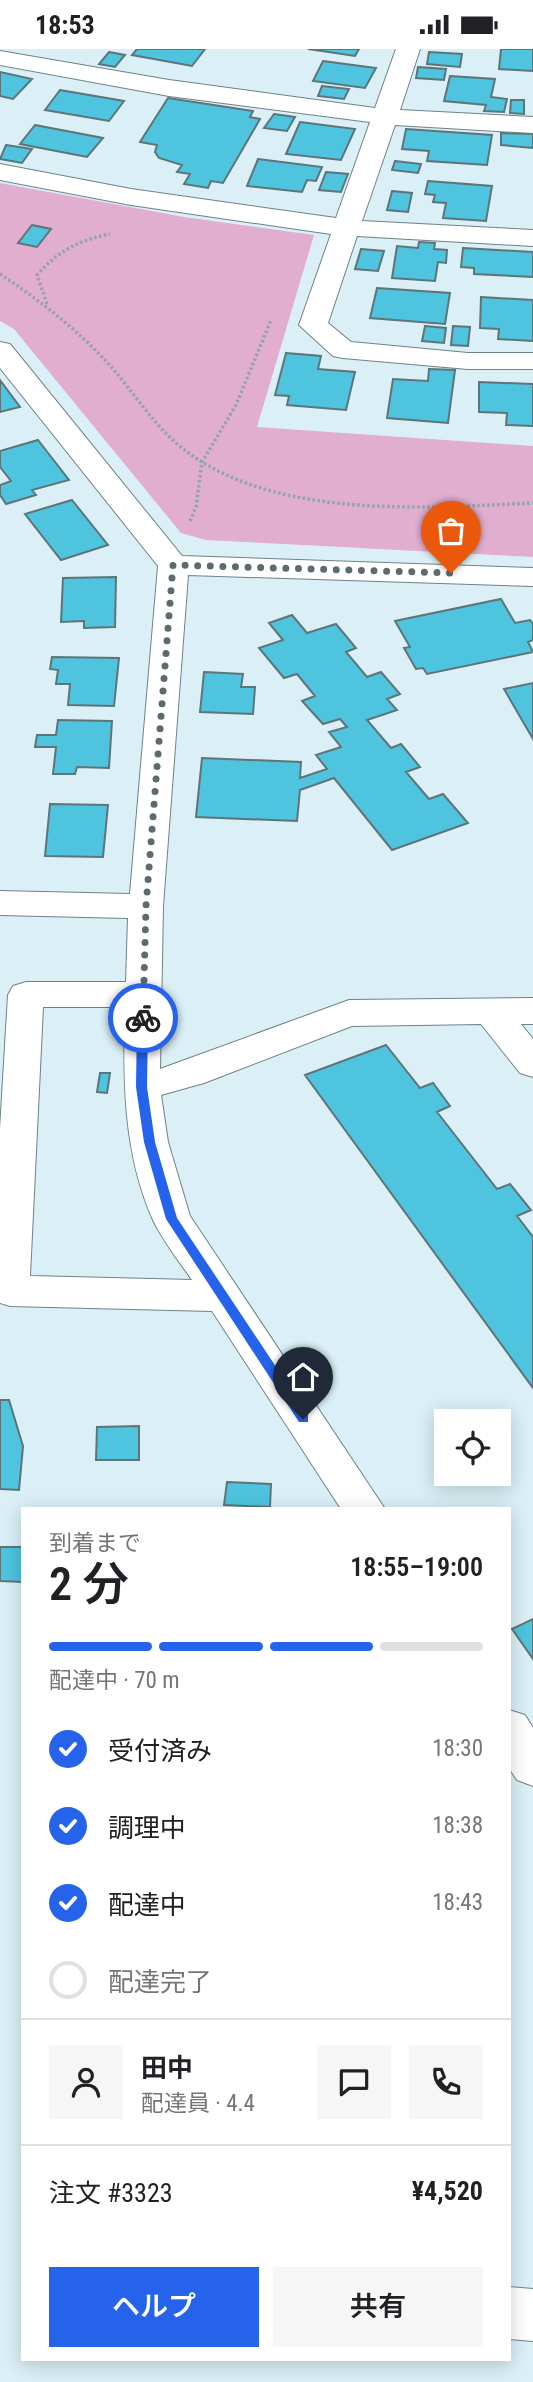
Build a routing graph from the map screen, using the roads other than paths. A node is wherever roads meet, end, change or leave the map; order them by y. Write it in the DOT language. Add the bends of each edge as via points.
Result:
graph roads {
  1 [pos="408,49"];
  2 [pos="0,58"];
  3 [pos="386,117"];
  4 [pos="533,125"];
  5 [pos="0,172"];
  6 [pos="348,228"];
  7 [pos="533,238"];
  8 [pos="0,350"];
  9 [pos="533,362"];
  10 [pos="173,565"];
  11 [pos="533,577"];
  12 [pos="0,903"];
  13 [pos="146,906"];
  14 [pos="144,994"];
  15 [pos="490,1011"];
  16 [pos="533,1011"];
  17 [pos="533,1064"];
  18 [pos="141,1087"];
  19 [pos="223,1296"];
  20 [pos="363,1507"];
  21 [pos="511,1732"];
  22 [pos="533,1766"];
  23 [pos="511,2313"];
  24 [pos="533,2315"];
  1 -- 3 [label="street"];
  2 -- 3 [label="street" via="169,88"];
  3 -- 4 [label="street"];
  3 -- 6 [label="street"];
  5 -- 6 [label="street" via="131,197"];
  6 -- 7 [label="street"];
  6 -- 9 [label="street" via="313,325 343,350"];
  8 -- 10 [label="street"];
  10 -- 11 [label="street"];
  10 -- 13 [label="street"];
  12 -- 13 [label="street"];
  13 -- 14 [label="street"];
  14 -- 18 [label="street"];
  14 -- 19 [label="street" via="26,995 10,1291"];
  15 -- 16 [label="street"];
  15 -- 17 [label="street"];
  15 -- 18 [label="street" via="349,1013 191,1074"];
  18 -- 19 [label="street" via="149,1142 172,1219"];
  19 -- 20 [label="street"];
  21 -- 22 [label="street"];
  23 -- 24 [label="street"];
}
